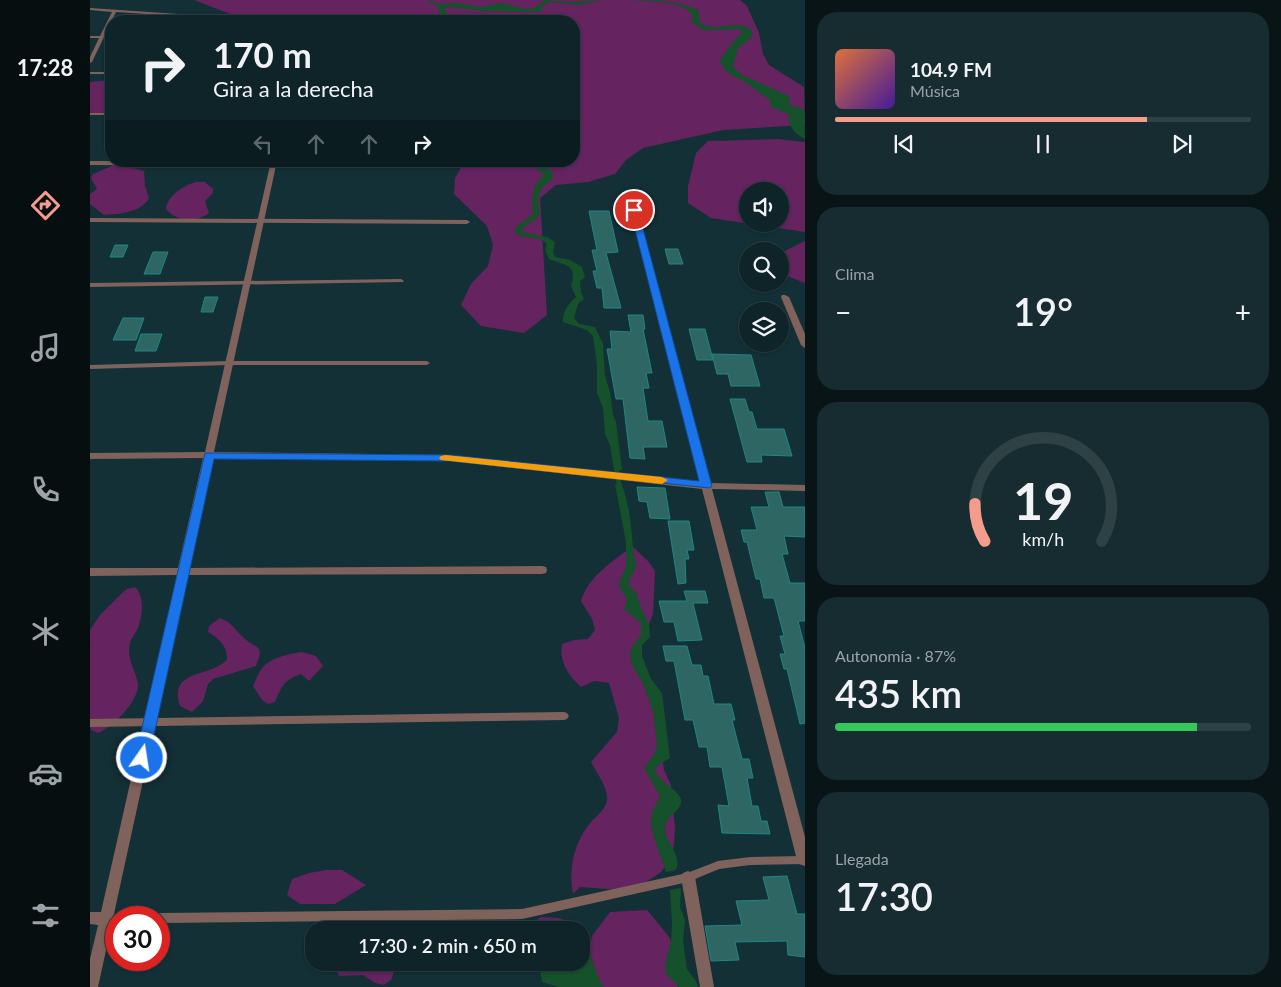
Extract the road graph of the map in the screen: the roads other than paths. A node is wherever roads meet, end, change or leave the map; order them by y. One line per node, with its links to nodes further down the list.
1 (90, 9): 2 (lane)
2 (114, 11): 3 (lane); 4 (lane)
3 (112, 15)
4 (176, 15)
5 (105, 30): 7 (lane)
6 (90, 37): 7 (lane)
7 (102, 37): 8 (lane)
8 (90, 62)
9 (90, 73): 10 (lane)
10 (105, 73)
11 (90, 114): 12 (lane)
12 (105, 114)
13 (90, 163): 14 (lane)
14 (105, 163)
15 (273, 167): 18 (street)
16 (634, 210): 30 (street)
17 (90, 220): 18 (lane)
18 (261, 220): 19 (lane); 21 (street)
19 (467, 222)
20 (401, 281): 21 (lane)
21 (247, 284): 22 (lane); 25 (street)
22 (90, 285)
23 (786, 297): 24 (street)
24 (805, 345)
25 (229, 363): 26 (lane); 27 (lane); 28 (street)
26 (427, 363)
27 (90, 367)
28 (209, 455): 29 (street); 30 (street); 33 (street)
29 (90, 456)
30 (706, 486): 31 (street); 38 (street)
31 (805, 488)
32 (542, 570): 33 (street)
33 (183, 571): 34 (street); 36 (street)
34 (90, 572)
35 (564, 716): 36 (lane)
36 (150, 722): 37 (lane); 40 (street)
37 (90, 723)
38 (805, 860): 39 (lane)
39 (688, 877): 42 (lane); 46 (street)
40 (114, 906)
41 (90, 918): 43 (street)
42 (170, 918)
43 (105, 919)
44 (105, 939): 45 (street)
45 (91, 987)
46 (708, 987)

